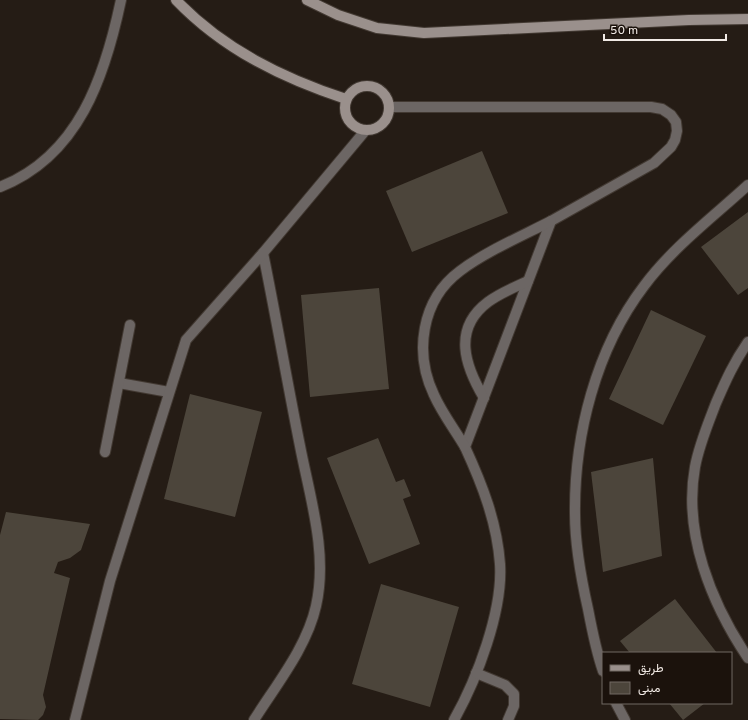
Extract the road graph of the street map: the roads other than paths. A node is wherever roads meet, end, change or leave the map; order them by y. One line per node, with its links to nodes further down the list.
1 (121, 0): 9 (street)
2 (176, 0): 5 (street)
3 (307, 0): 4 (street)
4 (748, 19)
5 (346, 99): 6 (street); 7 (street)
6 (389, 107): 7 (street); 10 (street)
7 (365, 131): 11 (street)
8 (748, 185): 21 (street)
9 (0, 187)
10 (551, 221): 12 (street); 18 (street)
11 (263, 253): 16 (street); 25 (street)
12 (528, 281): 17 (street); 17 (street)
13 (130, 325): 15 (street)
14 (748, 342): 20 (street)
15 (119, 383): 16 (street); 19 (street)
16 (169, 392): 24 (street)
17 (484, 398): 18 (street)
18 (465, 447): 22 (street)
19 (105, 452)
20 (748, 658)
21 (602, 668)
22 (476, 674): 26 (street); 27 (street)
23 (617, 704): 28 (street)
24 (75, 720)
25 (254, 720)
26 (454, 720)
27 (508, 720)
28 (625, 720)

